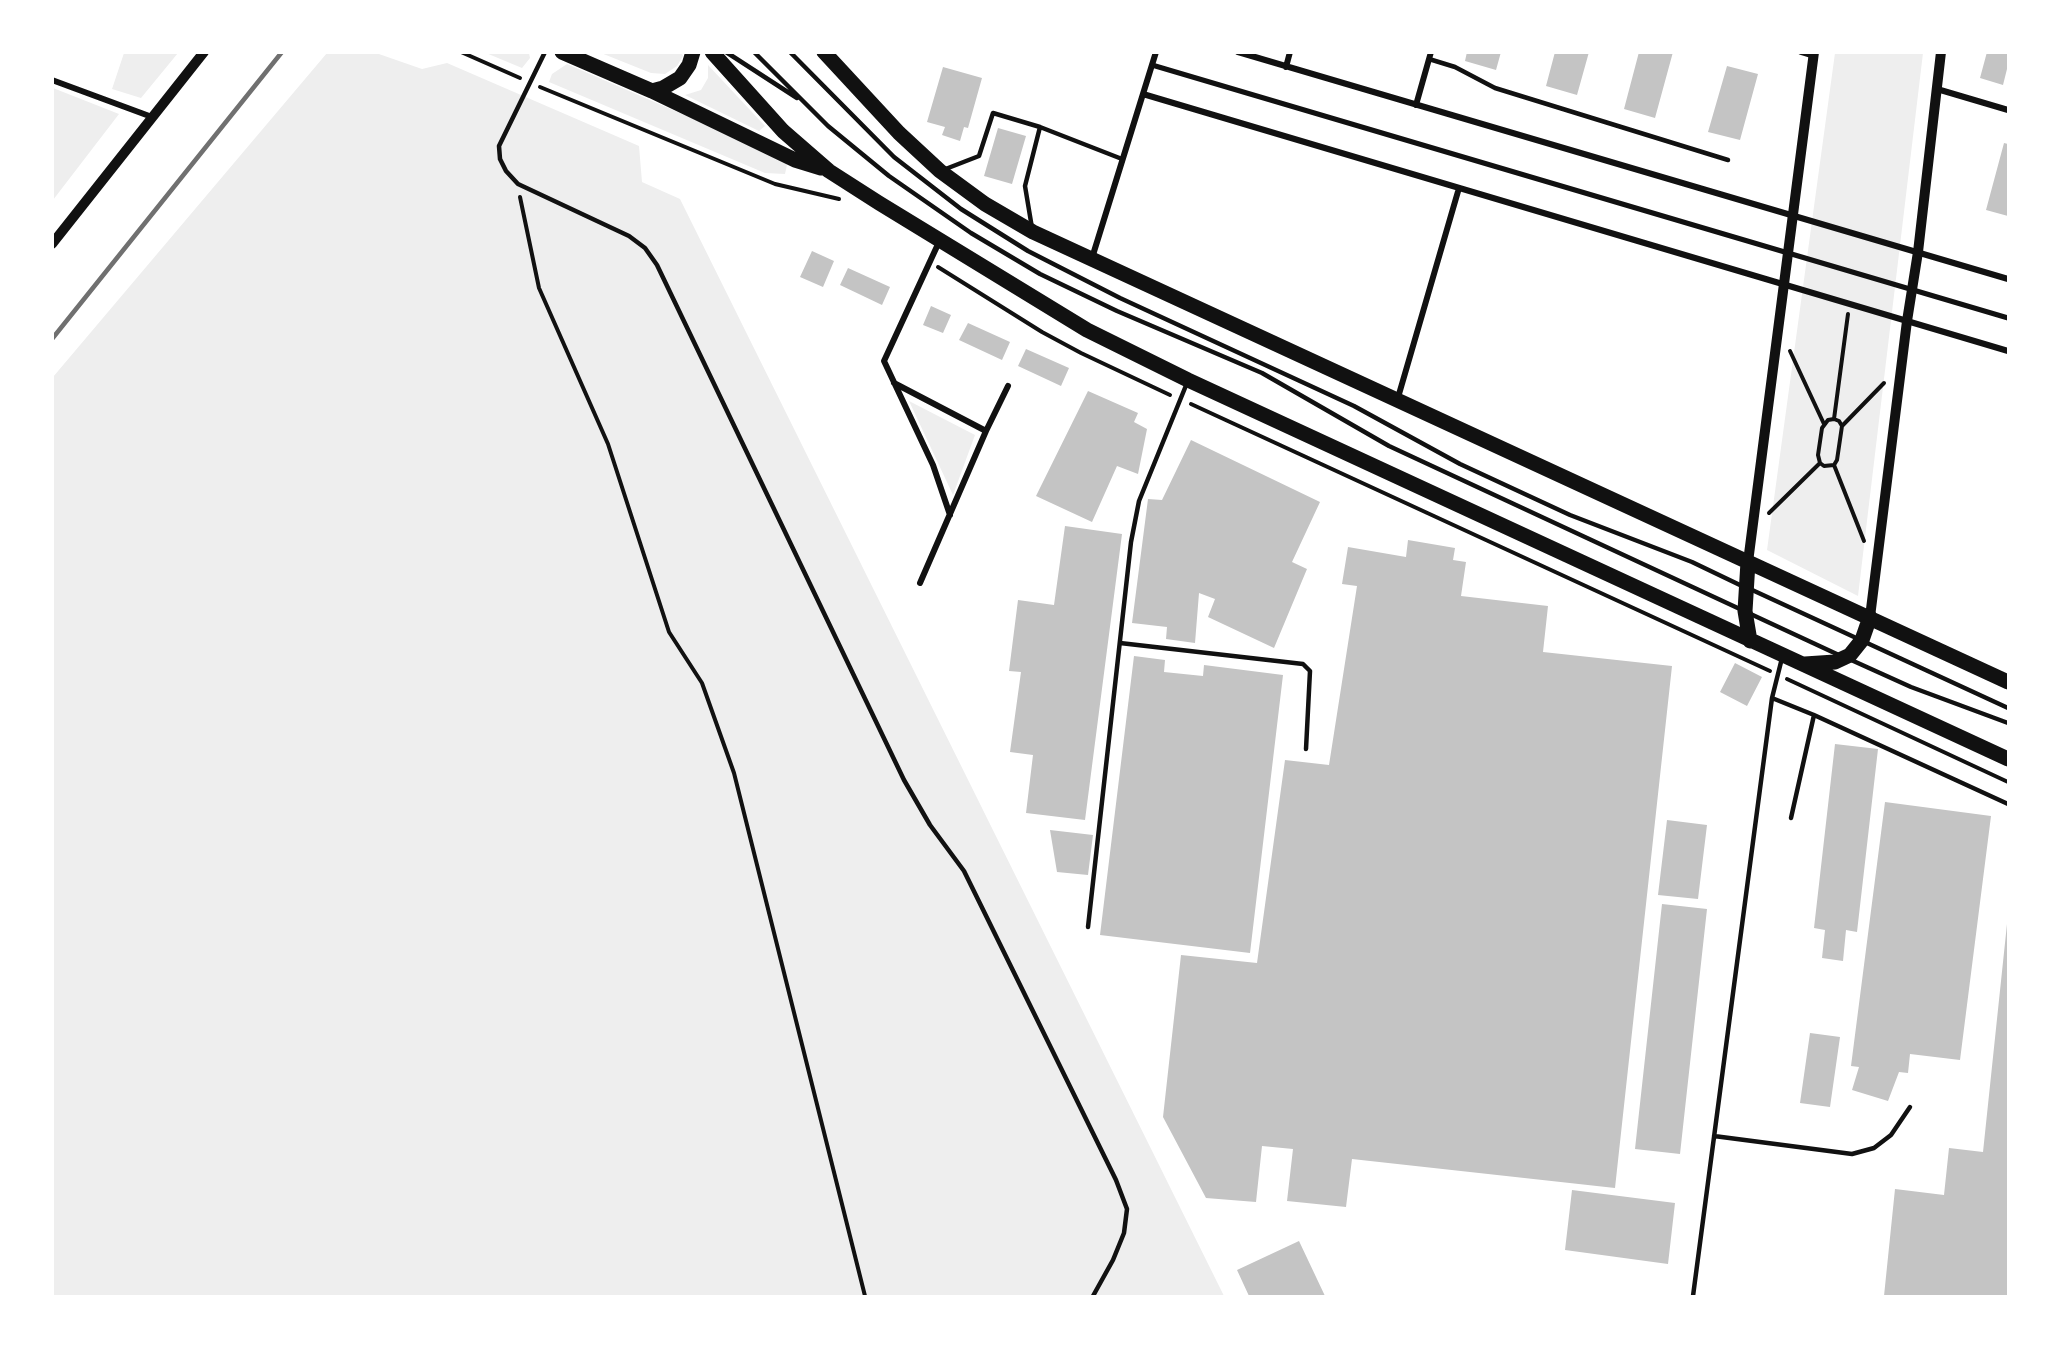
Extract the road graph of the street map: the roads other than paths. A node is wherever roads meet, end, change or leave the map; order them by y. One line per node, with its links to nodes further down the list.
1 (204, 52): 26 (street)
2 (545, 52): 75 (lane)
3 (562, 52): 21 (main road)
4 (693, 52): 21 (main road)
5 (712, 52): 30 (main road)
6 (726, 52): 23 (lane)
7 (754, 52): 23 (lane)
8 (790, 52): 54 (lane)
9 (824, 52): 31 (main road)
10 (1156, 52): 17 (street)
11 (1238, 52): 18 (street)
12 (1290, 52): 18 (street)
13 (1801, 52): 15 (street)
14 (1941, 52): 20 (street)
15 (1814, 54): 33 (street)
16 (1430, 56): 24 (street); 29 (lane)
17 (1152, 65): 22 (street); 38 (street)
18 (1286, 67): 24 (street)
19 (52, 80): 26 (street)
20 (1937, 89): 25 (street); 37 (street)
21 (652, 91): 30 (main road)
22 (1143, 94): 28 (street); 32 (street)
23 (804, 102): 55 (lane)
24 (1416, 105): 33 (street)
25 (2008, 110)
26 (152, 117): 36 (street)
27 (1040, 127): 28 (lane); 31 (lane); 34 (lane)
28 (1122, 159): 39 (street)
29 (1728, 160)
30 (829, 171): 35 (main road)
31 (940, 171): 34 (main road)
32 (1459, 188): 41 (street); 49 (street)
33 (1793, 216): 37 (street); 38 (street)
34 (1033, 232): 39 (main road)
35 (940, 241): 46 (main road); 47 (street)
36 (52, 244)
37 (1918, 252): 40 (street); 42 (street)
38 (1788, 254): 41 (street); 42 (street)
39 (1092, 259): 49 (main road)
40 (2008, 279)
41 (1784, 285): 44 (street); 52 (street)
42 (1912, 289): 43 (street); 44 (street)
43 (2008, 318)
44 (1907, 321): 45 (street); 56 (street)
45 (2008, 351)
46 (1188, 380): 58 (main road); 59 (lane)
47 (893, 383): 50 (street); 51 (street)
48 (1008, 386): 50 (street)
49 (1397, 401): 52 (main road)
50 (986, 431): 51 (street)
51 (950, 515): 53 (street)
52 (1748, 562): 54 (main road); 56 (main road)
53 (920, 583)
54 (1746, 588): 55 (main road); 57 (lane)
55 (1745, 611): 58 (main road); 61 (lane)
56 (1870, 617): 57 (main road); 63 (main road)
57 (1862, 640): 61 (main road); 65 (lane)
58 (1750, 641): 60 (main road)
59 (1120, 643): 68 (lane); 72 (lane)
60 (1783, 656): 62 (main road); 64 (lane)
61 (1846, 658): 62 (main road); 67 (lane)
62 (1799, 664): 69 (main road)
63 (2008, 682)
64 (1772, 698): 66 (lane); 74 (lane)
65 (2008, 708)
66 (1814, 715): 70 (lane); 71 (lane)
67 (2008, 723)
68 (1306, 749)
69 (2008, 759)
70 (2008, 804)
71 (1791, 818)
72 (1088, 927)
73 (1910, 1107): 74 (lane)
74 (1714, 1136): 76 (lane)
75 (1093, 1296)
76 (1693, 1296)

